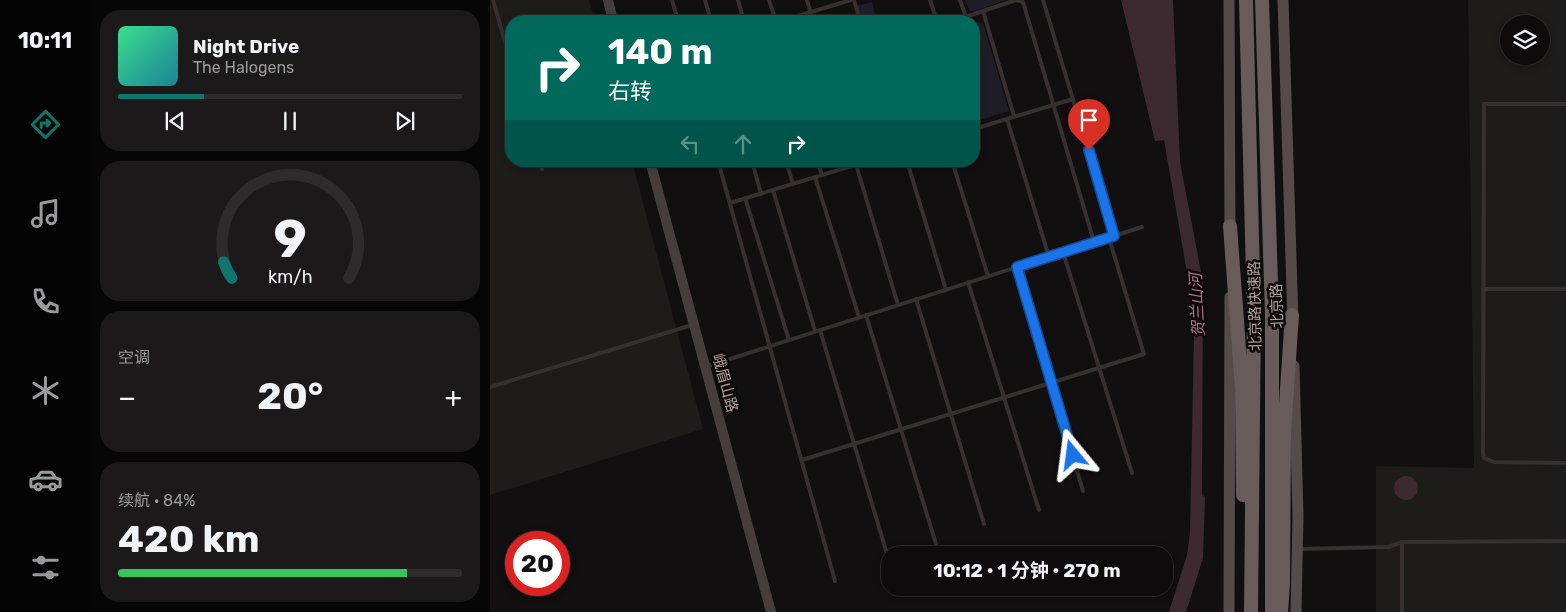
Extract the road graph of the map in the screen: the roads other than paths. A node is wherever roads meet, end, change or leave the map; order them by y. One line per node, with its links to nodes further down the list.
1 (493, 0): 32 (lane)
2 (608, 0): 21 (street)
3 (672, 0): 22 (lane)
4 (705, 0): 23 (lane)
5 (738, 0): 24 (lane)
6 (769, 0): 25 (lane)
7 (807, 0): 19 (lane)
8 (852, 0): 19 (lane); 28 (lane)
9 (930, 0): 29 (lane)
10 (960, 0): 30 (lane)
11 (1016, 0): 18 (lane); 20 (lane)
12 (1030, 0): 18 (lane)
13 (1043, 0): 33 (lane)
14 (1229, 0): 55 (main road)
15 (1246, 0): 100 (highway, 北京路快速路)
16 (1262, 0): 101 (highway, 北京路快速路)
17 (1283, 0): 71 (main road, 北京路)
18 (1023, 2): 35 (lane)
19 (811, 12): 26 (lane); 27 (lane)
20 (983, 12): 31 (lane); 36 (lane)
21 (612, 15)
22 (676, 15)
23 (709, 15)
24 (742, 15)
25 (774, 15)
26 (801, 15)
27 (812, 15)
28 (858, 15)
29 (935, 15)
30 (965, 15)
31 (973, 15)
32 (505, 43)
33 (1073, 99): 35 (lane); 57 (lane)
34 (1566, 104): 65 (lane)
35 (1054, 105): 36 (lane); 59 (lane)
36 (1014, 116): 37 (lane)
37 (1007, 119): 38 (lane); 61 (lane)
38 (980, 127)
39 (652, 167): 73 (street, 峨眉山路)
40 (720, 167): 54 (lane)
41 (754, 167): 52 (lane)
42 (788, 167): 50 (lane)
43 (820, 167): 48 (lane)
44 (844, 167): 48 (lane)
45 (856, 167): 69 (lane)
46 (908, 167): 67 (lane)
47 (954, 167): 63 (lane)
48 (822, 175): 49 (lane)
49 (815, 177): 50 (lane); 72 (lane)
50 (793, 184): 51 (lane)
51 (773, 190): 52 (lane); 74 (lane)
52 (761, 194): 53 (lane)
53 (745, 198): 54 (lane); 75 (lane)
54 (730, 203): 76 (lane)
55 (1230, 226): 98 (main road); 99 (highway)
56 (1142, 227): 57 (lane)
57 (1114, 236): 58 (lane)
58 (1108, 238): 59 (lane); 78 (lane)
59 (1094, 242): 60 (lane)
60 (1063, 252): 61 (lane); 78 (lane)
61 (1049, 256): 62 (lane)
62 (1017, 267): 63 (lane); 79 (lane)
63 (988, 276): 64 (lane)
64 (968, 282): 67 (lane); 81 (lane)
65 (1483, 289): 66 (lane); 86 (lane)
66 (1566, 289)
67 (946, 290): 68 (lane)
68 (916, 299): 69 (lane); 82 (lane)
69 (898, 305): 70 (lane)
70 (866, 315): 72 (lane); 83 (lane)
71 (1292, 315): 95 (main road, 北京路); 102 (highway)
72 (859, 318): 74 (lane)
73 (694, 324): 77 (street, 峨眉山路); 80 (lane)
74 (817, 331): 75 (lane); 84 (lane)
75 (788, 340): 76 (lane)
76 (770, 346): 77 (lane); 85 (lane)
77 (705, 366): 97 (street, 峨眉山路)
78 (1099, 368): 79 (lane); 87 (lane)
79 (1051, 383): 81 (lane); 88 (lane)
80 (490, 387)
81 (1004, 398): 82 (lane); 89 (lane)
82 (951, 414): 83 (lane); 90 (lane)
83 (901, 429): 84 (lane); 93 (lane)
84 (854, 444): 85 (lane); 94 (lane)
85 (802, 460): 96 (lane)
86 (1566, 463)
87 (1132, 473)
88 (1083, 491)
89 (1039, 510)
90 (984, 524)
91 (1566, 541): 92 (lane)
92 (1402, 542): 95 (lane); 104 (lane)
93 (936, 544)
94 (885, 546)
95 (1298, 549): 103 (main road, 北京路)
96 (835, 581)
97 (771, 612)
98 (1229, 612)
99 (1247, 612)
100 (1251, 612)
101 (1272, 612)
102 (1280, 612)
103 (1296, 612)
104 (1402, 612)

